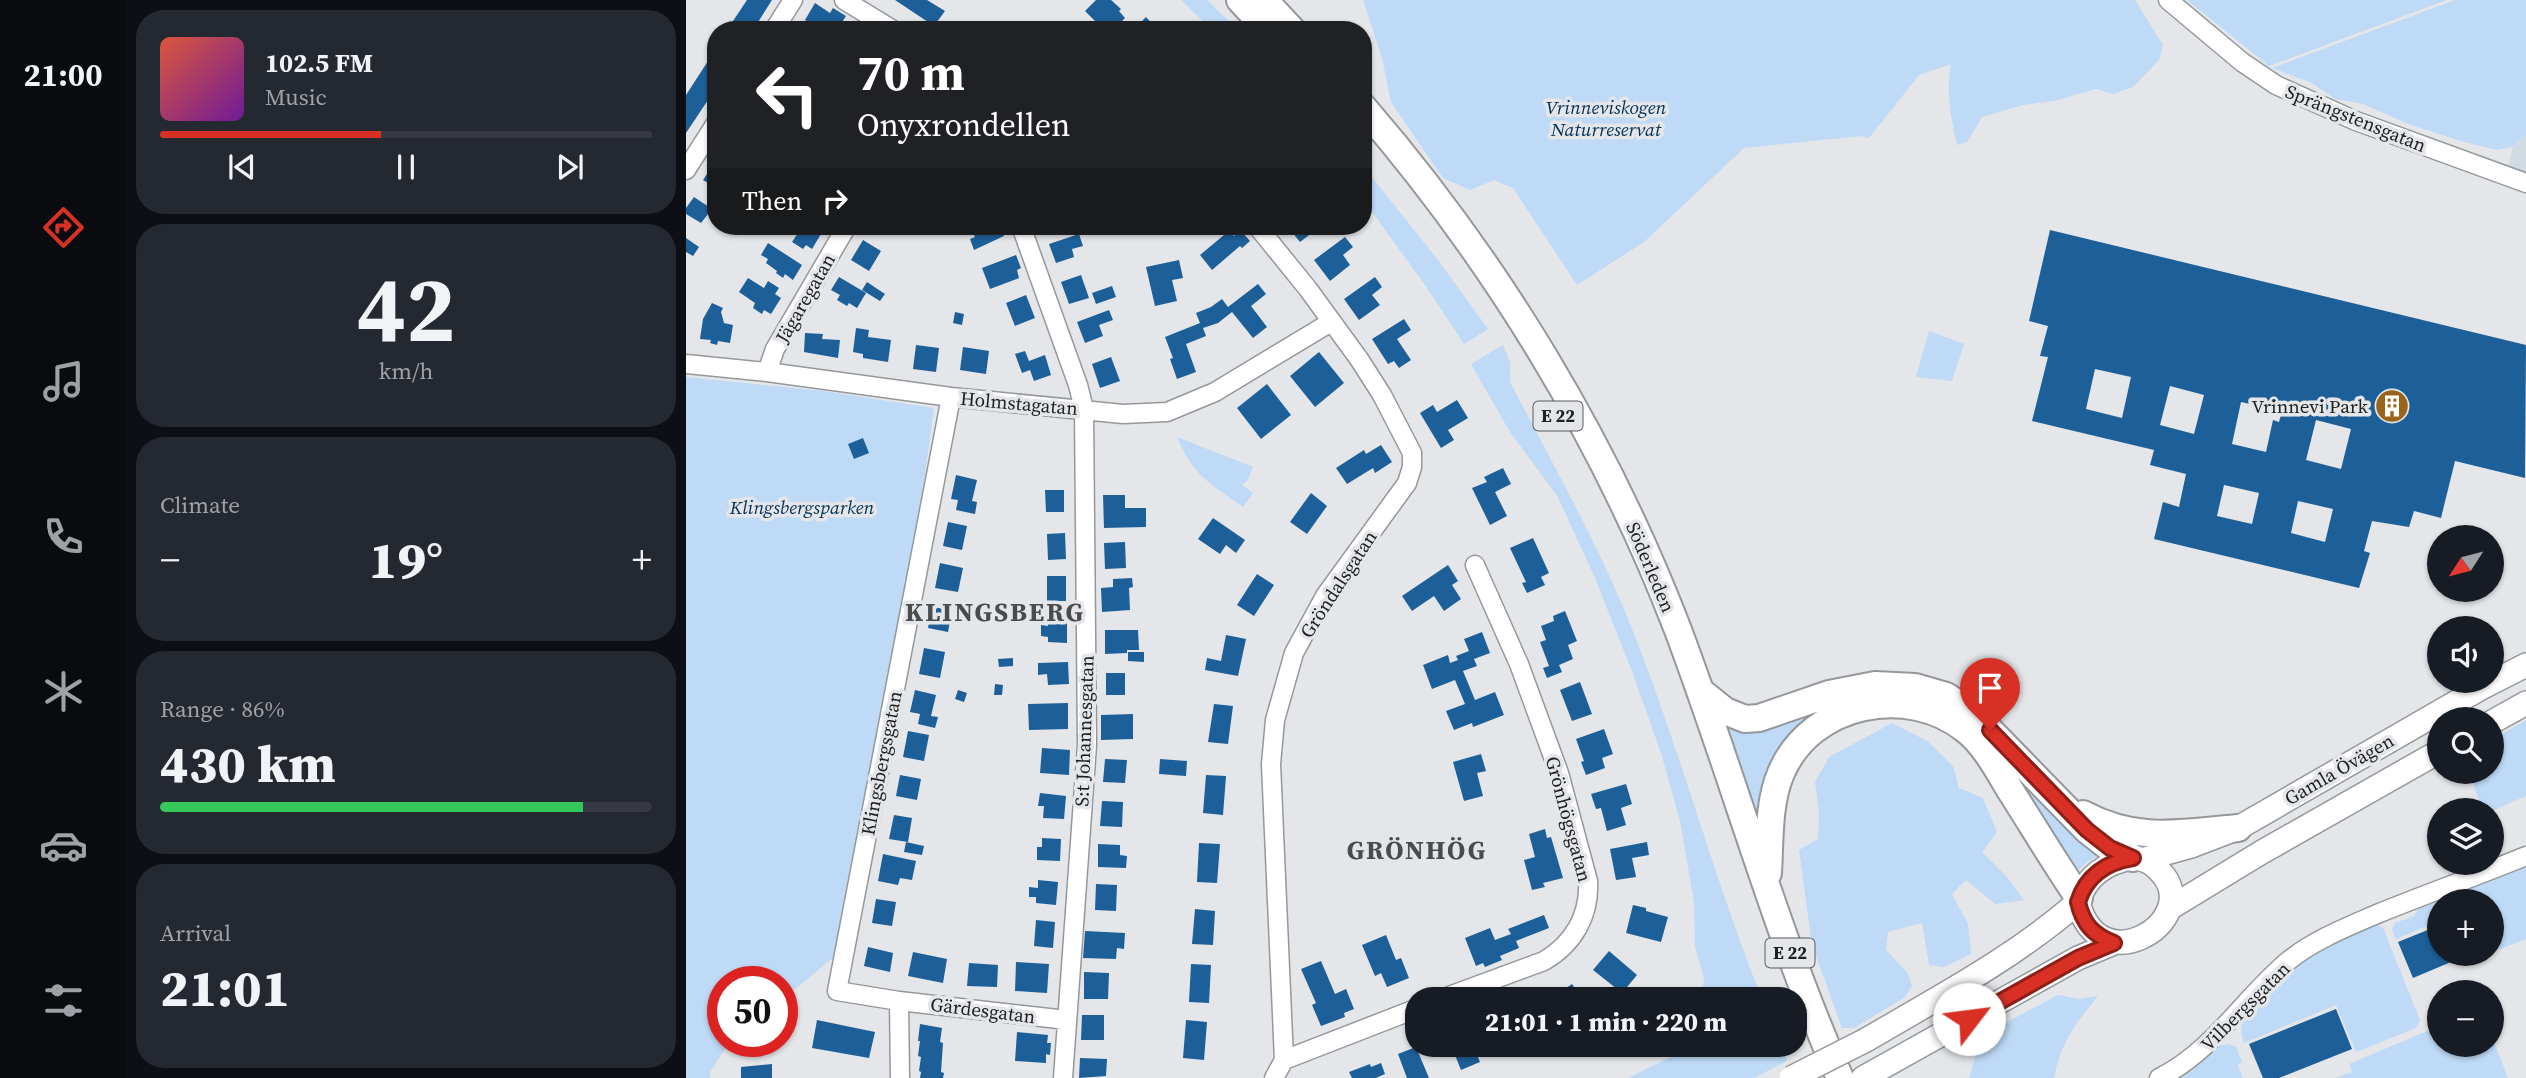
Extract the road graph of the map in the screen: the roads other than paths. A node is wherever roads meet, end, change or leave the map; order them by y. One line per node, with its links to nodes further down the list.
1 (793, 0): 6 (street)
2 (844, 0): 7 (street)
3 (1240, 0): 8 (highway)
4 (1264, 0): 9 (highway)
5 (2168, 0): 14 (street, Sprängstensgatan)
6 (780, 21)
7 (879, 21)
8 (1260, 21)
9 (1284, 21)
10 (1372, 118): 25 (highway, Söderleden / E 22)
11 (707, 136): 13 (street)
12 (1372, 145): 38 (highway, Söderleden / E 22)
13 (686, 170)
14 (2526, 183)
15 (842, 235): 20 (street, Jägaregatan)
16 (1024, 235): 22 (street, S:t Johannesgatan)
17 (1264, 235): 18 (street, Gröndalsgatan)
18 (1331, 322): 22 (street, Holmstagatan); 43 (street, Gröndalsgatan)
19 (686, 363): 20 (street, Holmstagatan)
20 (767, 372): 21 (street, Holmstagatan)
21 (951, 397): 22 (street, Holmstagatan); 39 (street, Klingsbergsgatan)
22 (1084, 409): 41 (street, S:t Johannesgatan)
23 (1475, 565): 37 (street, Grönhögsgatan)
24 (2526, 665): 30 (main road, Gamla Övägen)
25 (1700, 691): 29 (highway); 33 (highway, Söderleden / E 22)
26 (2526, 703): 27 (main road)
27 (2504, 715)
28 (2427, 758): 35 (main road, Gamla Övägen)
29 (2057, 799): 30 (highway); 32 (highway)
30 (2238, 828): 32 (main road, Gamla Övägen)
31 (2526, 856): 51 (street, Vilbergsgatan)
32 (2139, 858): 34 (main road); 35 (main road)
33 (1767, 886): 34 (highway); 50 (highway, Söderleden / E 22)
34 (2079, 900): 36 (main road); 48 (main road, bridge)
35 (2170, 908): 36 (main road)
36 (2114, 943): 44 (main road)
37 (1474, 987)
38 (1784, 987)
39 (899, 1001): 41 (street, Gärdesgatan); 45 (street)
40 (1405, 1013): 43 (street)
41 (1067, 1020): 46 (street, S:t Johannesgatan)
42 (1807, 1043): 49 (highway)
43 (1284, 1060): 47 (street, Gröndalsgatan)
44 (1871, 1074)
45 (900, 1078)
46 (1063, 1078)
47 (1275, 1078)
48 (1791, 1078)
49 (1822, 1078)
50 (1840, 1078)
51 (2159, 1078)

